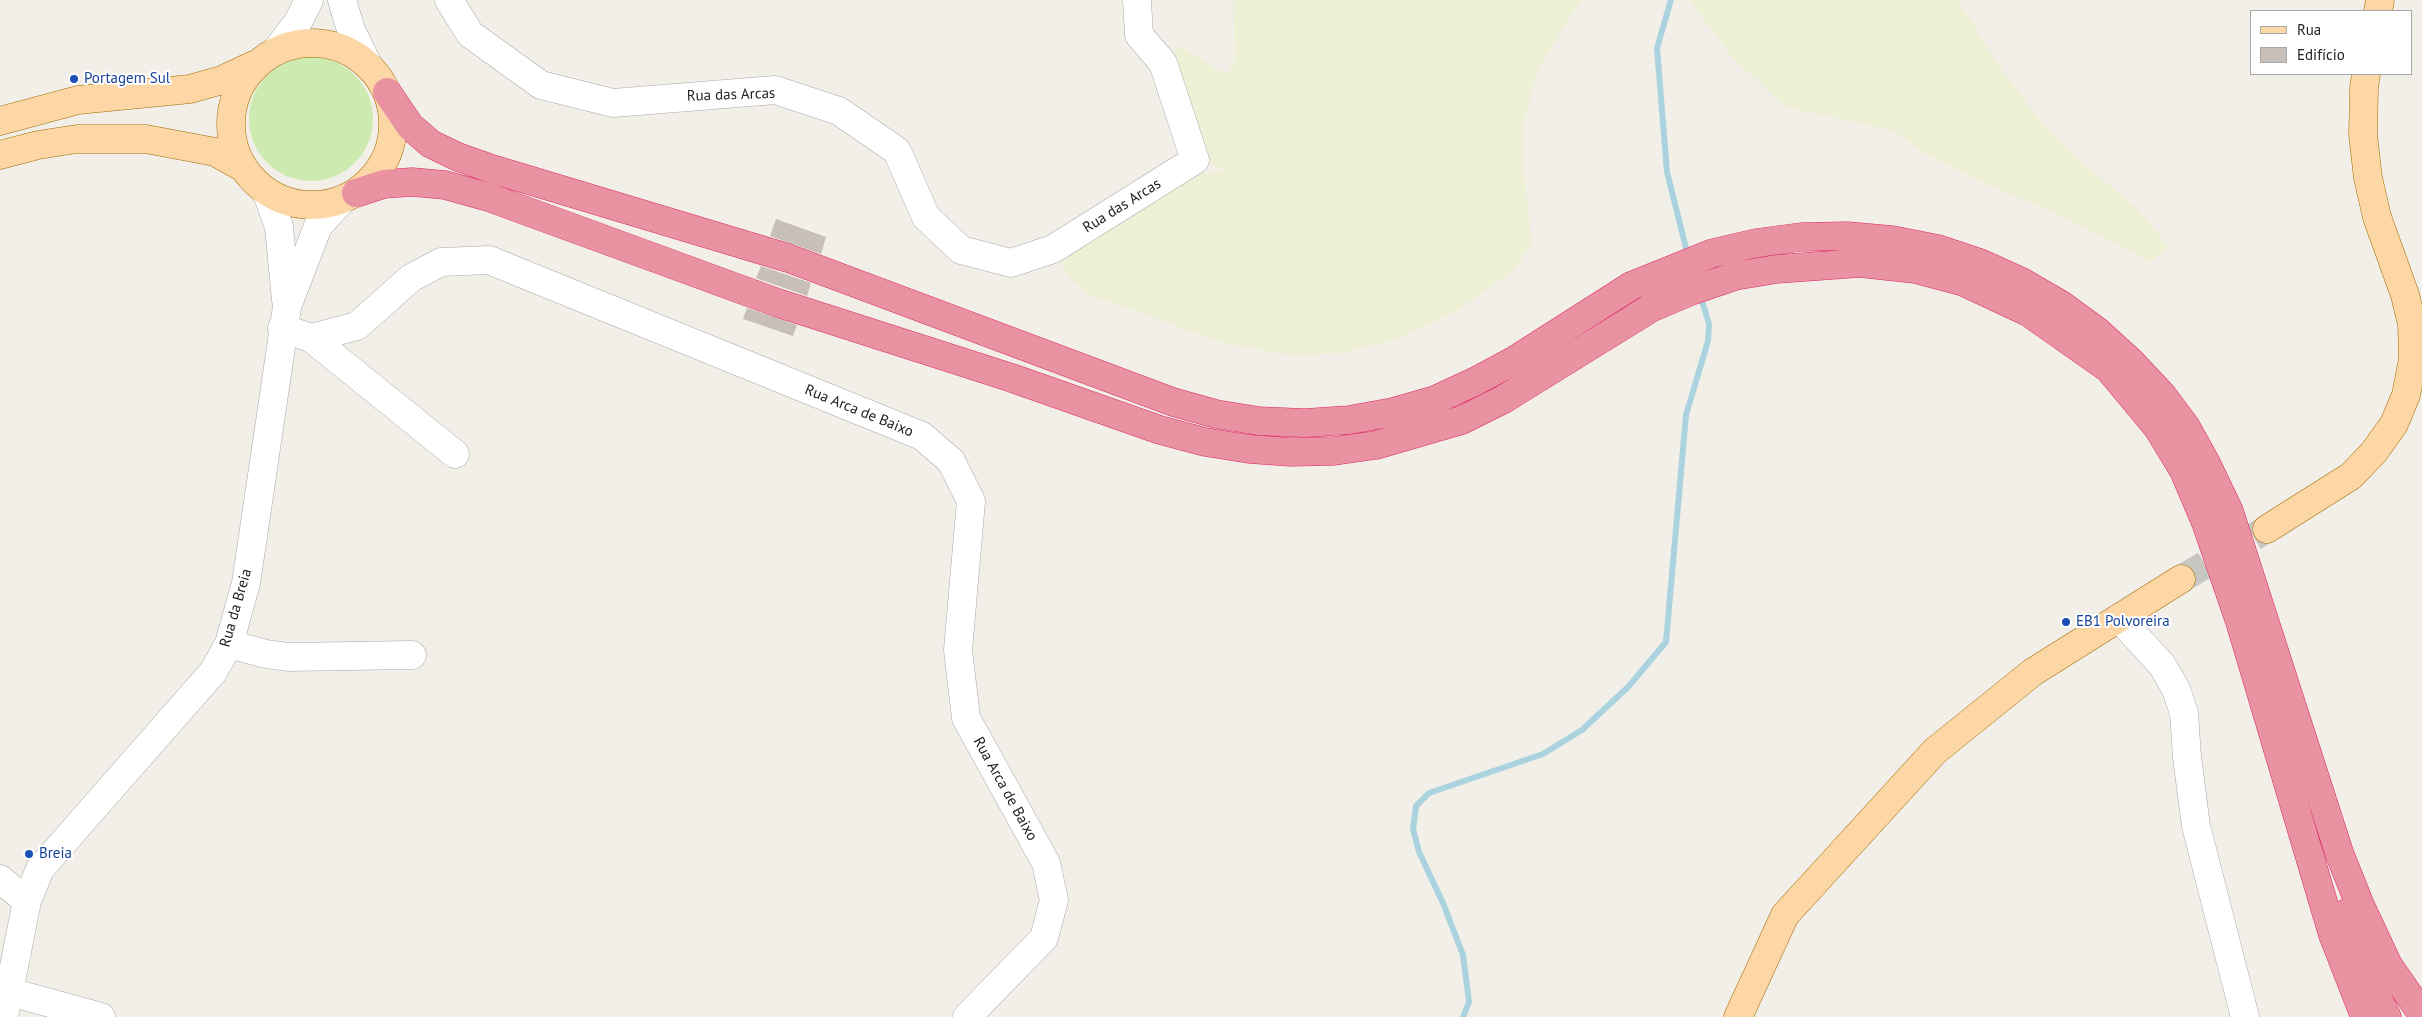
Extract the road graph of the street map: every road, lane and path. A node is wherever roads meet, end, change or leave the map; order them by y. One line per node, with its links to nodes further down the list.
1 (309, 0): 5 (street)
2 (342, 0): 6 (street)
3 (449, 0): 4 (street, Rua das Arcas)
4 (1137, 0)
5 (267, 56): 6 (main road); 9 (main road); 11 (main road)
6 (368, 65): 8 (main road)
7 (2366, 75): 17 (main road)
8 (387, 92): 13 (main road); 22 (highway)
9 (0, 121)
10 (0, 155): 11 (main road)
11 (242, 167): 12 (main road)
12 (267, 192): 13 (main road); 14 (street, Rua da Breia)
13 (349, 196): 14 (street, Rua da Breia); 25 (highway)
14 (284, 317): 15 (street); 20 (street, Rua da Breia)
15 (311, 338): 16 (street); 29 (street, Rua Arca de Baixo)
16 (455, 454)
17 (2267, 529)
18 (2181, 579): 19 (main road)
19 (2119, 618): 30 (main road); 31 (street)
20 (229, 644): 21 (street); 24 (street, Rua da Breia)
21 (412, 656)
22 (2302, 738): 27 (highway); 34 (highway)
23 (0, 879): 24 (street)
24 (27, 901): 26 (street, Rua da Breia)
25 (2333, 935): 32 (highway); 33 (highway)
26 (7, 1005): 28 (street)
27 (2422, 1014)
28 (102, 1017)
29 (967, 1017)
30 (1738, 1017)
31 (2245, 1017)
32 (2350, 1017)
33 (2365, 1017)
34 (2387, 1017)

